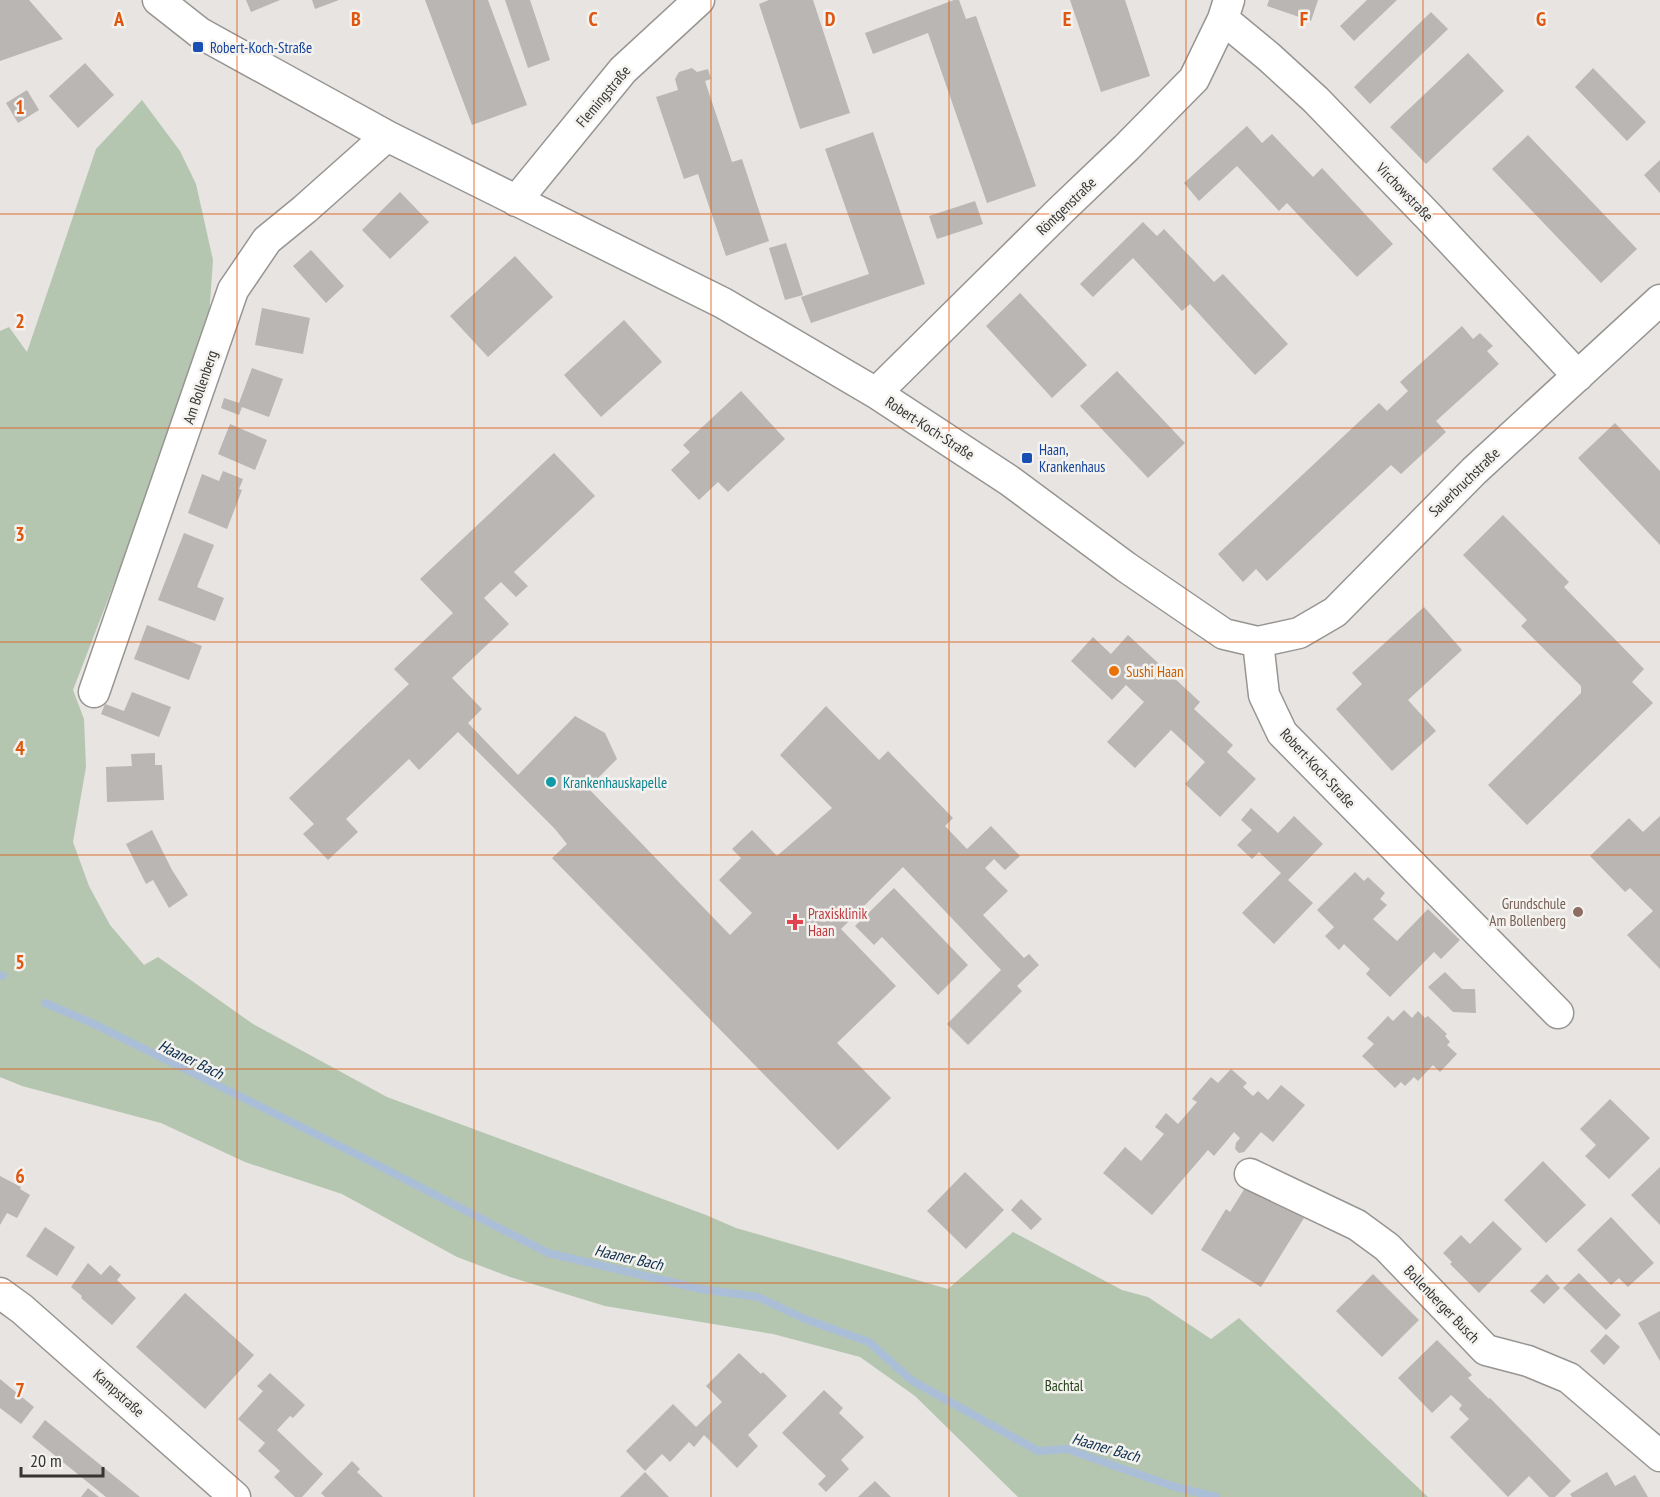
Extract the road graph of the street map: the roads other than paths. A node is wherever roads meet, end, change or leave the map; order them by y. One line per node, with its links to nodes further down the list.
1 (158, 0): 4 (street, Robert-Koch-Straße)
2 (699, 0): 5 (street, Flemingstraße)
3 (1226, 10): 7 (street, Virchowstraße); 8 (street, Röntgenstraße)
4 (387, 136): 5 (street, Robert-Koch-Straße); 10 (street, Am Bollenberg)
5 (516, 201): 8 (street, Robert-Koch-Straße)
6 (1660, 300): 7 (street, Sauerbruchstraße)
7 (1578, 376): 9 (street, Sauerbruchstraße)
8 (876, 393): 9 (street, Robert-Koch-Straße)
9 (1258, 642): 11 (street, Robert-Koch-Straße)
10 (94, 692)
11 (1558, 1013)
12 (1250, 1174): 14 (street, Bollenberger Busch)
13 (0, 1293): 15 (street, Kampstraße)
14 (1660, 1456)
15 (235, 1497)

